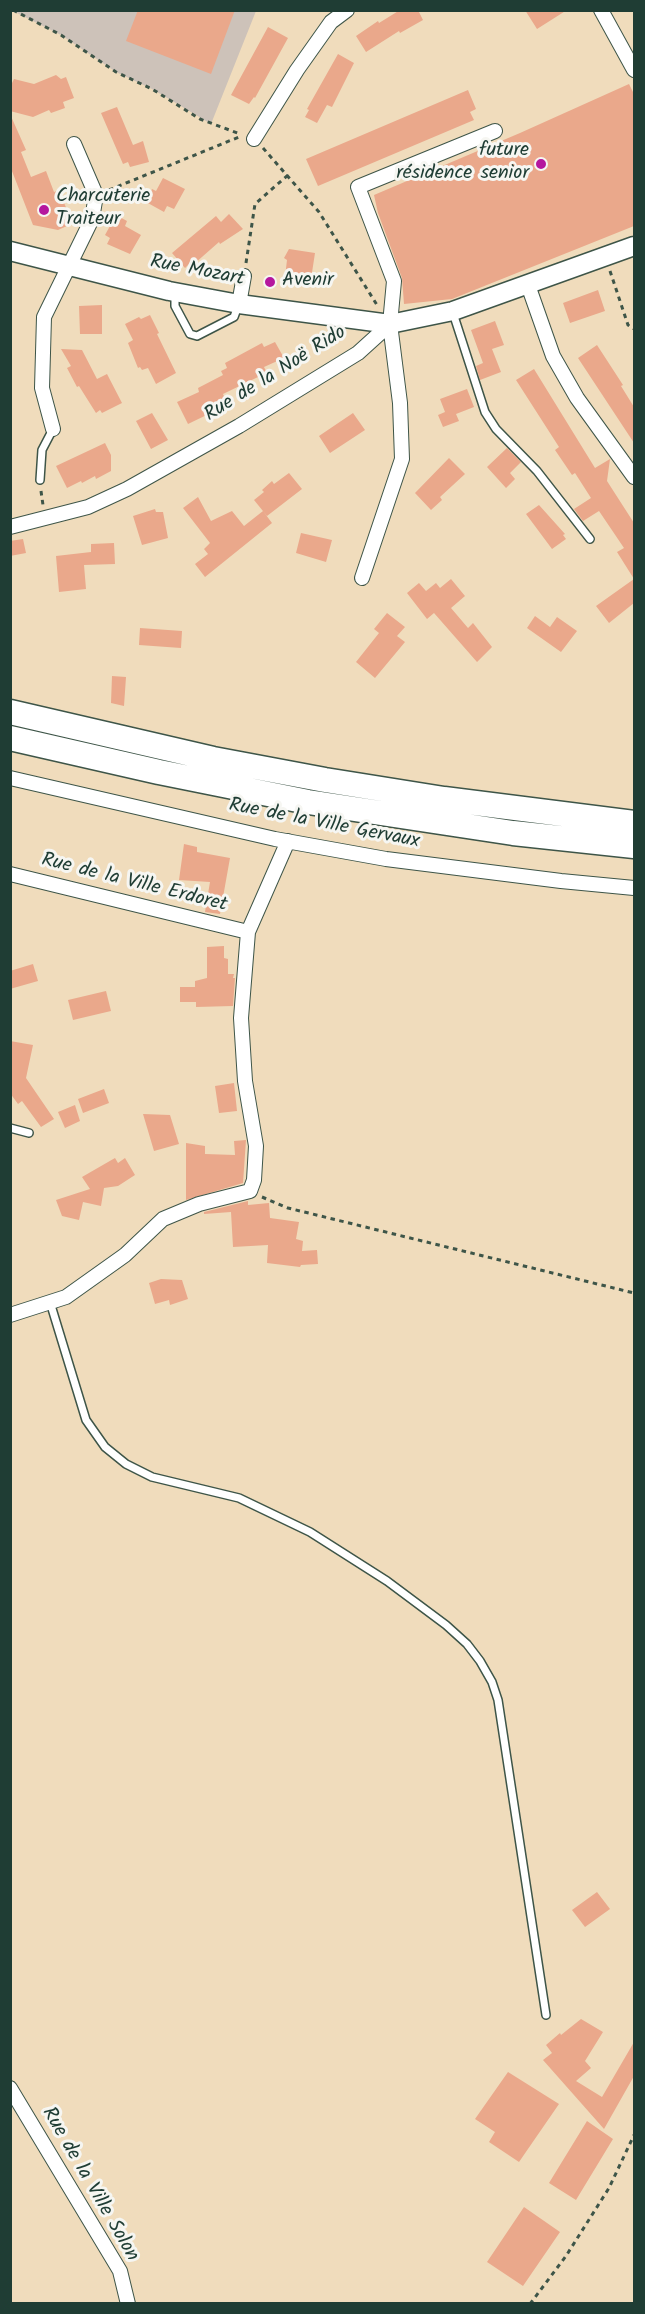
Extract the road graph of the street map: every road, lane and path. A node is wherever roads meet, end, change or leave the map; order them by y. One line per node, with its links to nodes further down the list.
1 (13, 10): 9 (path)
2 (347, 10): 6 (street)
3 (601, 10): 4 (street)
4 (634, 70)
5 (495, 131): 19 (street)
6 (254, 139): 8 (path)
7 (74, 144): 9 (street)
8 (288, 175): 14 (path); 19 (path)
9 (96, 195): 13 (street)
10 (634, 246): 12 (street)
11 (10, 250): 13 (street, Rue Mozart)
12 (605, 256): 15 (street); 20 (path)
13 (68, 266): 16 (street, Rue Mozart); 21 (street)
14 (244, 276): 17 (street)
15 (528, 285): 18 (street); 22 (street)
16 (176, 293): 17 (street, Rue Mozart); 17 (lane)
17 (239, 304): 19 (street, Rue Mozart)
18 (453, 311): 19 (street); 26 (lane)
19 (390, 324): 24 (street, Rue de la Noë Rido); 27 (street)
20 (634, 328)
21 (53, 429): 23 (lane)
22 (634, 477)
23 (39, 480): 24 (path)
24 (46, 519): 25 (street, Rue de la Noë Rido)
25 (10, 527)
26 (590, 539)
27 (362, 578)
28 (10, 712): 31 (highway)
29 (10, 738): 33 (highway)
30 (10, 778): 32 (street, Rue de la Ville Gervaux)
31 (634, 823)
32 (288, 841): 35 (street, Rue de la Ville Gervaux); 36 (street, Rue de la Ville Erdoret)
33 (634, 846)
34 (10, 874): 36 (street, Rue de la Ville Erdoret)
35 (634, 888)
36 (248, 932): 39 (street, Rue de la Ville Erdoret)
37 (10, 1128): 38 (lane)
38 (29, 1132)
39 (250, 1191): 40 (path); 41 (street)
40 (634, 1293)
41 (50, 1302): 42 (street); 43 (lane)
42 (10, 1315)
43 (546, 2014)
44 (10, 2088): 46 (street, Rue de la Ville Solon)
45 (634, 2135): 47 (path)
46 (128, 2304)
47 (530, 2304)

